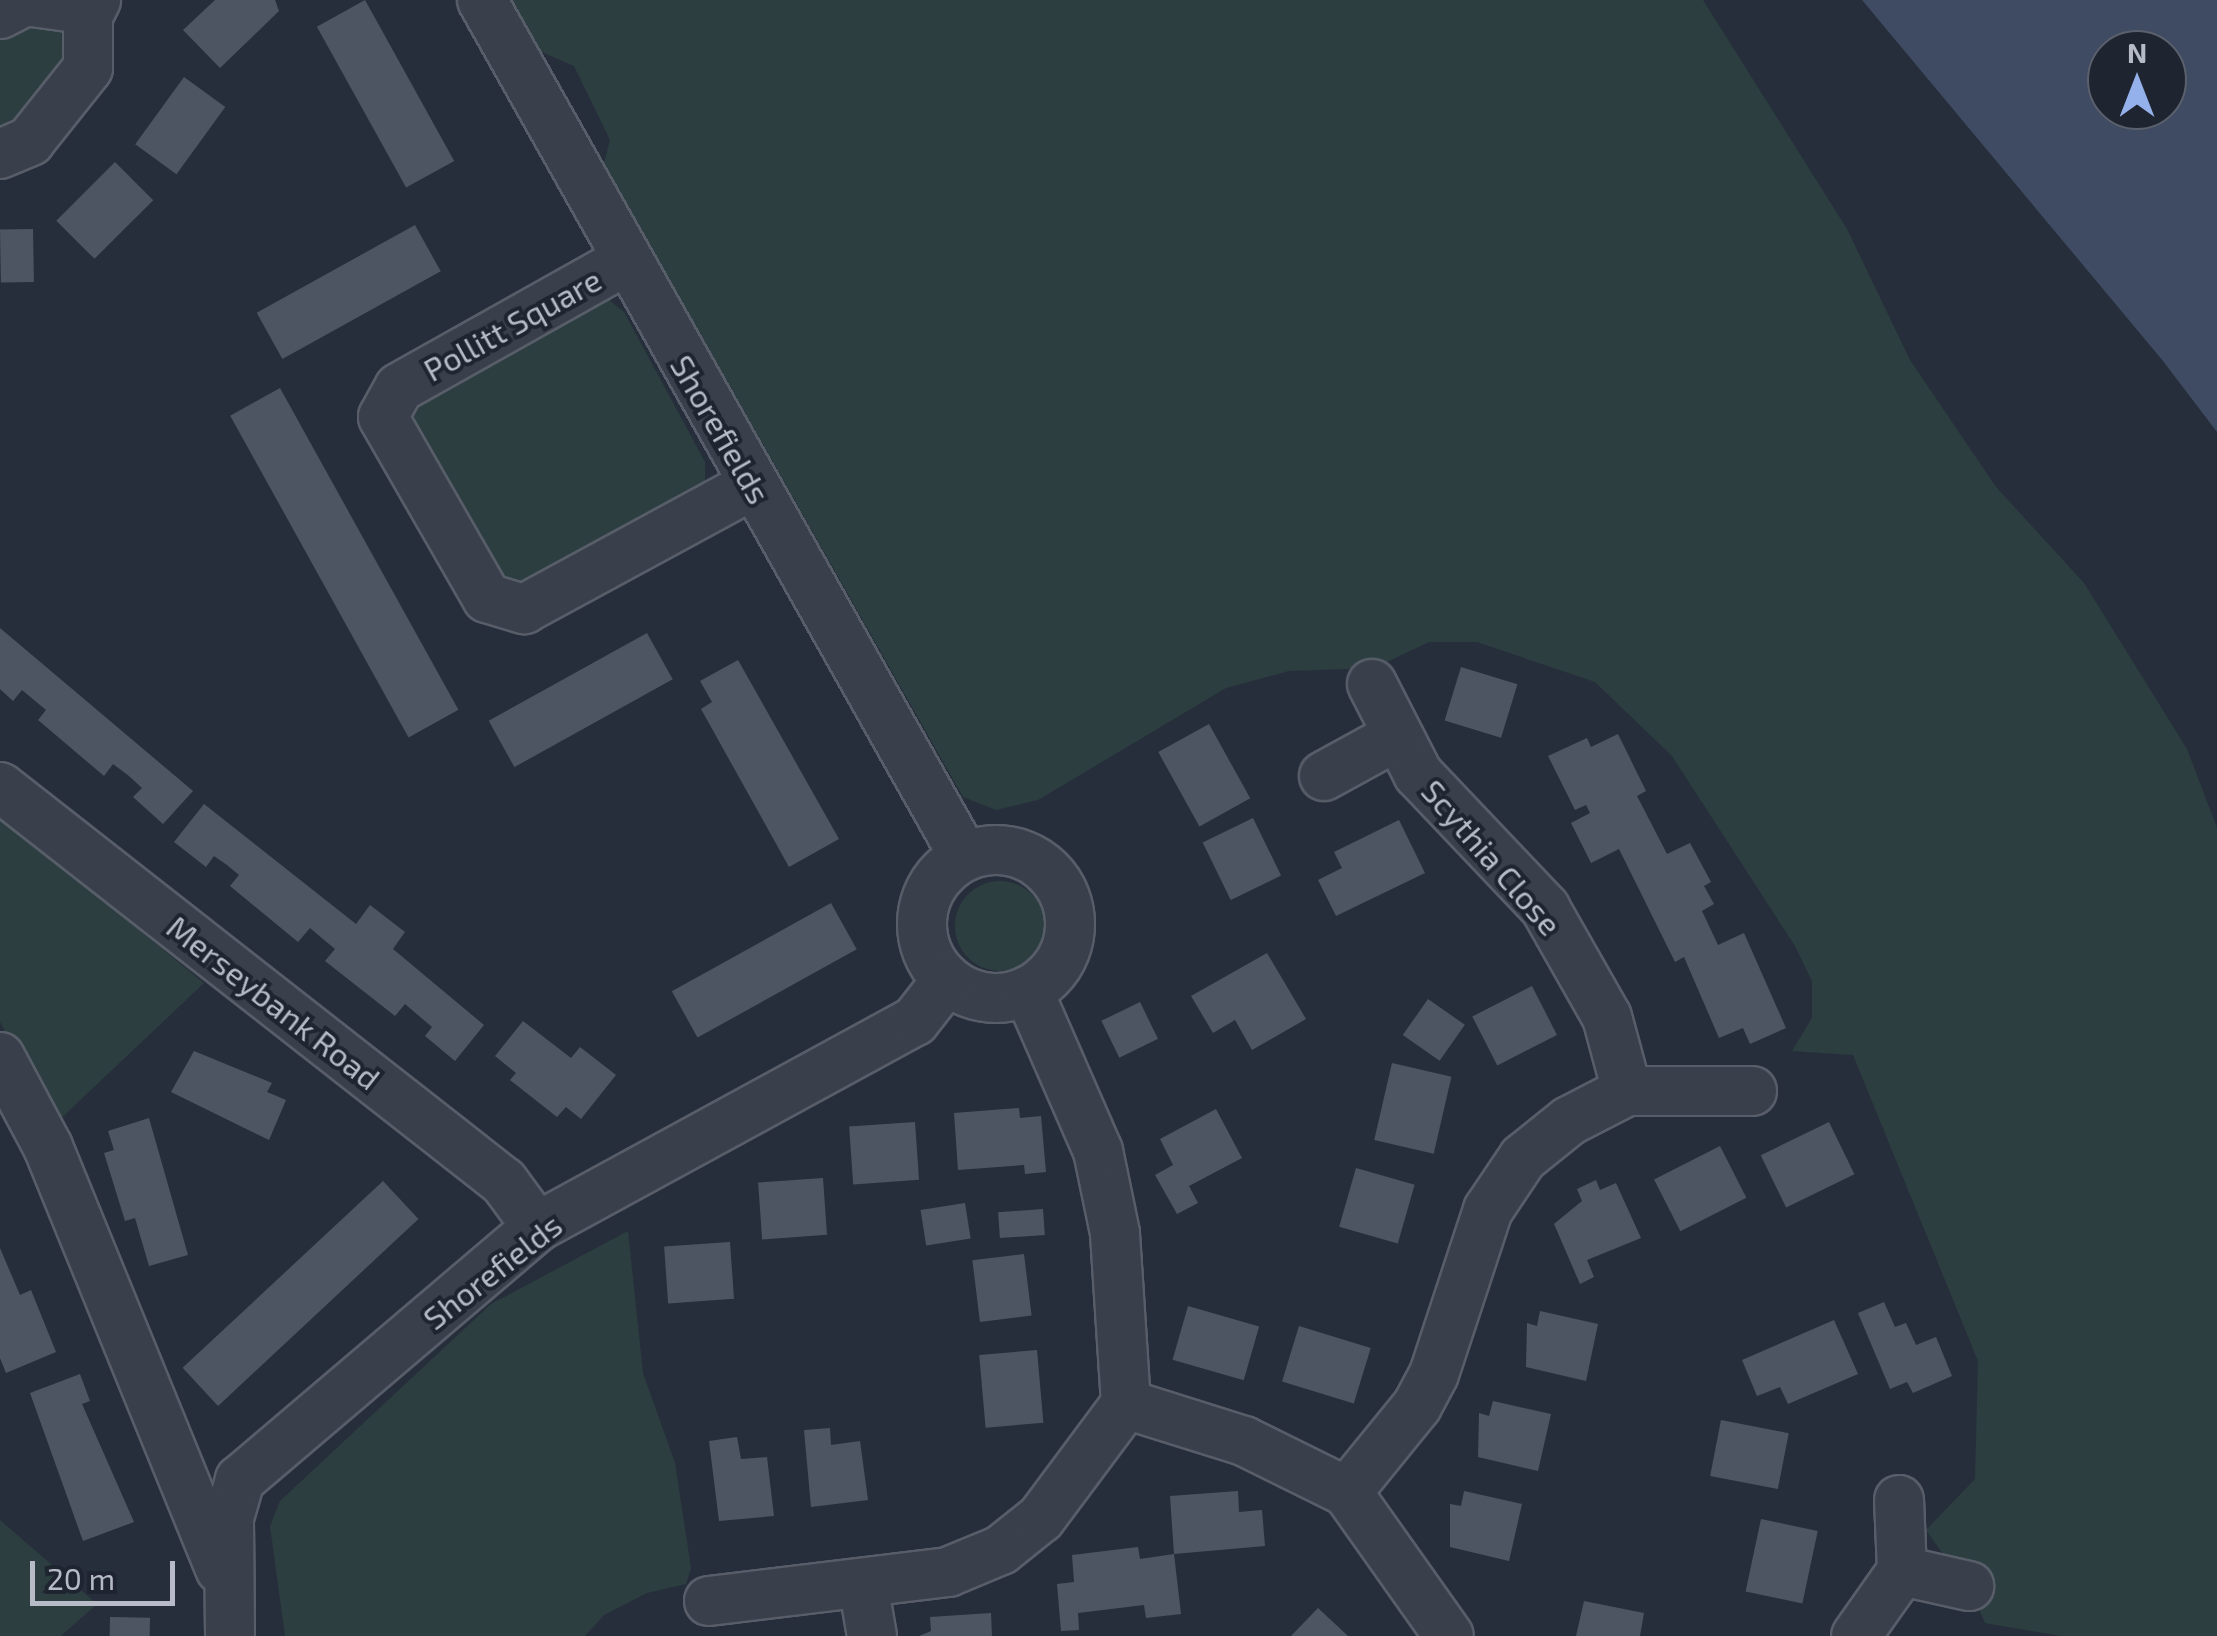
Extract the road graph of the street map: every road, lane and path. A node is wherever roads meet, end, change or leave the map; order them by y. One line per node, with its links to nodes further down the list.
1 (94, 0): 3 (street); 4 (street)
2 (482, 0): 5 (street, Shorefields)
3 (0, 14)
4 (0, 154)
5 (625, 261): 6 (street, Shorefields); 6 (street, Pollitt Square)
6 (752, 485): 11 (street, Shorefields)
7 (1372, 684): 8 (street, Scythia Close)
8 (1395, 737): 9 (street); 15 (street, Scythia Close)
9 (1324, 776)
10 (0, 787): 17 (street, Merseybank Road)
11 (964, 856): 12 (street); 13 (street)
12 (946, 980): 13 (street); 17 (street, Shorefields)
13 (1028, 992): 18 (street)
14 (0, 1057): 25 (street)
15 (1627, 1091): 16 (street); 19 (street)
16 (1752, 1091)
17 (537, 1227): 25 (street, Shorefields)
18 (1126, 1404): 19 (street); 22 (street)
19 (1347, 1492): 27 (street)
20 (1899, 1500): 21 (street)
21 (1902, 1571): 23 (street); 28 (street)
22 (863, 1584): 24 (street); 26 (street)
23 (1969, 1586)
24 (709, 1601)
25 (229, 1614)
26 (872, 1636)
27 (1449, 1636)
28 (1856, 1636)

